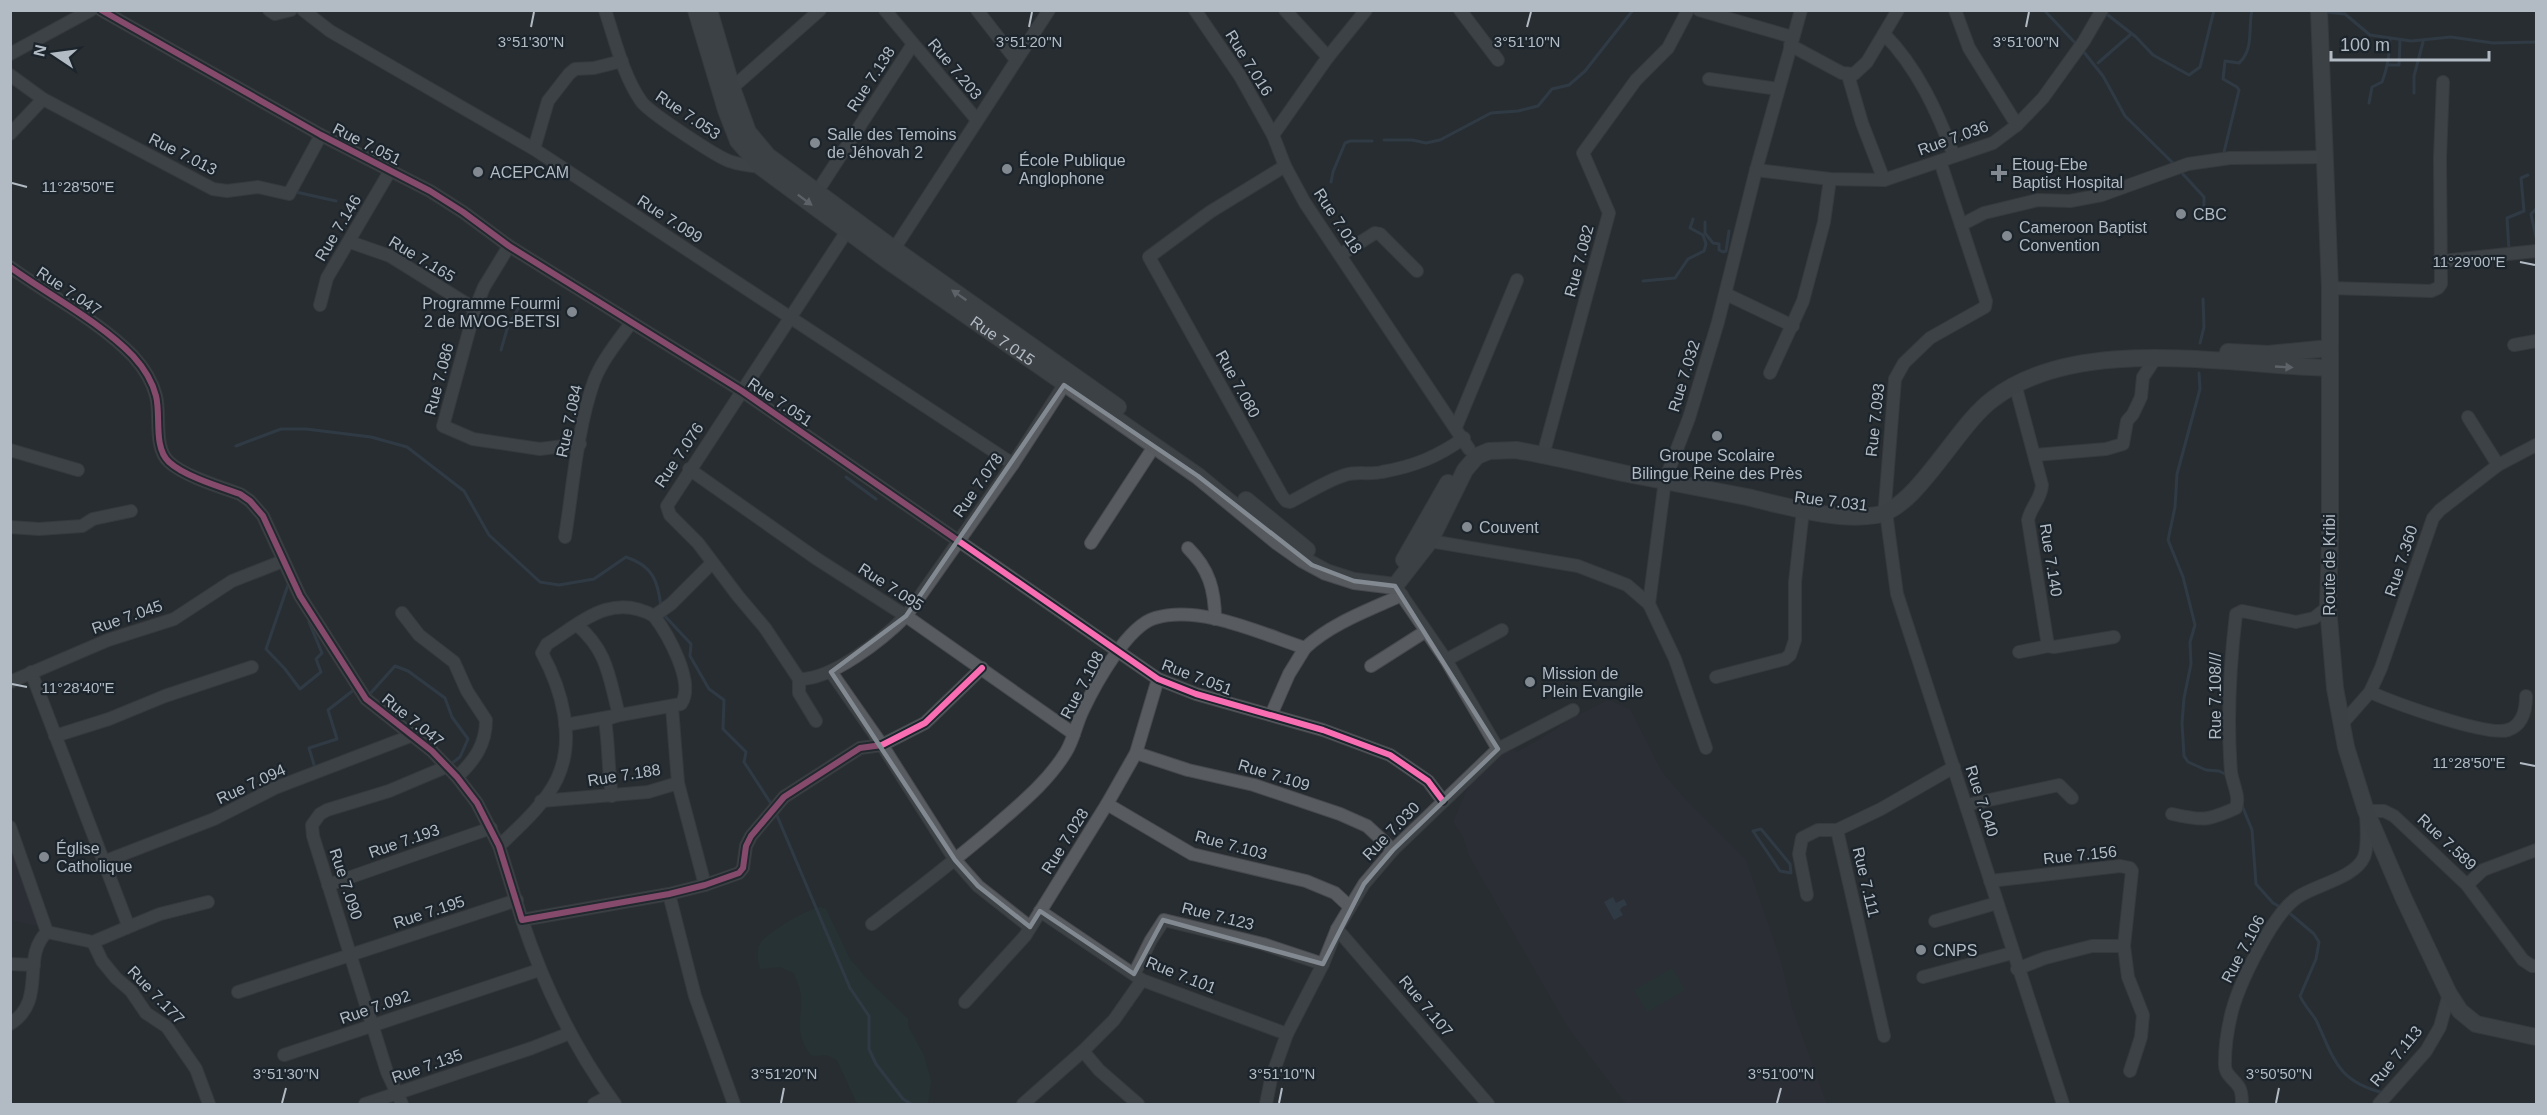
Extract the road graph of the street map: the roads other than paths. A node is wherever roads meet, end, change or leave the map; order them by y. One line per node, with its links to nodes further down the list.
1 (91, 10): 27 (street)
2 (101, 10): 42 (street, Rue 7.051)
3 (269, 10): 4 (street)
4 (291, 10)
5 (303, 10): 44 (street, Rue 7.099)
6 (606, 10): 31 (street, Rue 7.053)
7 (696, 10): 49 (main road, Rue 7.015)
8 (709, 10): 36 (main road, Rue 7.015)
9 (820, 10): 36 (street)
10 (885, 10): 26 (street, Rue 7.203)
11 (977, 10): 29 (street)
12 (1049, 10): 29 (street)
13 (1195, 10): 43 (street, Rue 7.016)
14 (1285, 10): 28 (street)
15 (1366, 10): 28 (street)
16 (1460, 10): 30 (street)
17 (1688, 10): 89 (street, Rue 7.082)
18 (1699, 10): 25 (street)
19 (1801, 10): 25 (street, Rue 7.032)
20 (1898, 10): 24 (street)
21 (1955, 10): 40 (street)
22 (2102, 10): 40 (street, Rue 7.036)
23 (2319, 15): 46 (main road, Route de Kribi)
24 (1884, 34): 33 (street); 45 (street)
25 (1791, 41): 33 (street); 37 (street, Rue 7.032)
26 (913, 44): 39 (street, Rue 7.203); 54 (street, Rue 7.138)
27 (10, 54)
28 (1328, 57): 43 (street)
29 (1016, 60): 39 (street)
30 (1498, 60)
31 (622, 61): 44 (street); 49 (street, Rue 7.053)
32 (10, 75): 38 (street, Rue 7.013)
33 (1848, 75): 53 (street)
34 (1709, 78): 37 (street)
35 (2443, 82): 62 (street)
36 (732, 88): 54 (main road, Rue 7.015)
37 (1778, 89): 50 (street, Rue 7.032)
38 (43, 99): 41 (street); 42 (street, Rue 7.013)
39 (977, 120): 59 (street)
40 (2018, 125): 45 (street, Rue 7.036)
41 (10, 134)
42 (321, 135): 51 (street, Rue 7.051)
43 (1273, 135): 48 (street, Rue 7.018)
44 (534, 149): 70 (street, Rue 7.099)
45 (1954, 156): 47 (street, Rue 7.036)
46 (2326, 157): 55 (street); 66 (main road, Route de Kribi)
47 (1940, 161): 53 (street, Rue 7.036); 55 (street)
48 (1285, 166): 61 (street, Rue 7.018); 86 (street, Rue 7.080)
49 (761, 167): 56 (main road, Rue 7.015, one-way to 56)
50 (1756, 170): 52 (street, Rue 7.036); 67 (street, Rue 7.032)
51 (390, 171): 57 (street, Rue 7.146); 58 (street, Rue 7.051)
52 (1830, 179): 53 (street, Rue 7.036); 72 (street)
53 (1884, 180)
54 (817, 192): 59 (main road, Rue 7.015)
55 (1961, 225): 97 (street, Rue 7.093)
56 (848, 231): 70 (street, Rue 7.076); 81 (main road, Rue 7.015)
57 (350, 242): 68 (street, Rue 7.146); 69 (street, Rue 7.165)
58 (509, 246): 69 (street, Rue 7.086); 71 (street, Rue 7.051)
59 (894, 249): 108 (main road, Rue 7.015, one-way to 59)
60 (2536, 251): 62 (street)
61 (1340, 255): 64 (street); 84 (street, Rue 7.018)
62 (2442, 261): 66 (street)
63 (10, 267): 106 (street, Rue 7.047)
64 (1417, 271)
65 (1516, 280): 84 (street)
66 (2330, 288): 75 (main road, Route de Kribi)
67 (1726, 294): 72 (street); 96 (street, Rue 7.032)
68 (320, 305)
69 (475, 309): 85 (street, Rue 7.086)
70 (792, 318): 82 (street, Rue 7.076); 92 (street, Rue 7.099)
71 (631, 323): 82 (street, Rue 7.051); 85 (street, Rue 7.084)
72 (1793, 326): 79 (street)
73 (2536, 341): 74 (street)
74 (2514, 345)
75 (2330, 348): 76 (main road, Rue 7.031); 78 (main road, Route de Kribi)
76 (2199, 356): 77 (main road, Rue 7.031); 78 (main road, Rue 7.031, one-way to 78); 97 (main road, Rue 7.031)
77 (2155, 359): 80 (main road, Rue 7.031); 91 (street)
78 (2329, 368): 110 (main road, Route de Kribi)
79 (1770, 373)
80 (2015, 384): 91 (street, Rue 7.140); 97 (main road, Rue 7.031)
81 (1064, 385): 87 (main road, Rue 7.015); 92 (street, Rue 7.078)
82 (742, 392): 94 (street, Rue 7.076); 102 (street, Rue 7.051)
83 (2468, 417): 93 (street)
84 (1456, 427): 86 (street, Rue 7.018)
85 (580, 444): 101 (street, Rue 7.084)
86 (1467, 444): 89 (main road, Rue 7.031); 108 (main road)
87 (1155, 445): 104 (street); 108 (main road, Rue 7.015)
88 (2536, 445): 93 (street, Rue 7.360)
89 (1545, 448): 96 (main road, Rue 7.031)
90 (10, 450): 95 (street)
91 (2035, 455): 119 (street, Rue 7.140)
92 (1013, 464): 102 (street, Rue 7.078)
93 (2498, 465): 133 (street, Rue 7.360)
94 (689, 469): 107 (street, Rue 7.076); 113 (street, Rue 7.095)
95 (78, 470)
96 (1667, 476): 97 (main road, Rue 7.031); 98 (main road, Rue 7.031); 103 (main road, Rue 7.031); 109 (street, Rue 7.032)
97 (1886, 509): 98 (main road, Rue 7.031); 150 (street, Rue 7.040)
98 (1803, 510): 129 (street)
99 (131, 511): 100 (street)
100 (10, 527)
101 (565, 537)
102 (958, 541): 113 (street, Rue 7.078); 121 (street, Rue 7.051)
103 (1430, 541): 108 (main road, Rue 7.031); 109 (street)
104 (1091, 543)
105 (1188, 548): 114 (street)
106 (283, 561): 127 (street, Rue 7.045); 143 (street, Rue 7.047)
107 (712, 562): 112 (street); 130 (street, Rue 7.076)
108 (1396, 587): 117 (street); 120 (street)
109 (1649, 604): 146 (street)
110 (2328, 607): 141 (main road, Route de Kribi); 160 (street, Rue 7.108///)
111 (402, 613): 151 (street)
112 (654, 616): 115 (street); 135 (street)
113 (906, 616): 126 (street, Rue 7.095); 128 (street, Rue 7.078)
114 (1215, 619): 120 (street, Rue 7.108); 121 (street, Rue 7.108)
115 (577, 625): 137 (street); 140 (street)
116 (1502, 630): 123 (street)
117 (1426, 631): 123 (street); 124 (street)
118 (2114, 637): 119 (street)
119 (2048, 646): 122 (street)
120 (1305, 648): 138 (street)
121 (1118, 652): 131 (street, Rue 7.051); 142 (street, Rue 7.108)
122 (2019, 652)
123 (1446, 660): 147 (street)
124 (1371, 666)
125 (252, 668): 144 (street)
126 (982, 668): 142 (street, Rue 7.095); 145 (street)
127 (31, 672): 132 (street, Rue 7.045); 144 (street)
128 (831, 672): 130 (street, Rue 7.078); 145 (street)
129 (1716, 677)
130 (799, 679): 139 (street, Rue 7.076)
131 (1158, 679): 138 (street, Rue 7.051); 148 (street, Rue 7.028)
132 (10, 682)
133 (2370, 692): 134 (street); 141 (street, Rue 7.360)
134 (2526, 696)
135 (672, 707): 137 (street); 152 (street)
136 (1573, 710): 147 (street, Rue 7.030)
137 (619, 715): 140 (street); 153 (street)
138 (1271, 716): 156 (street, Rue 7.051)
139 (816, 722)
140 (565, 725): 155 (street)
141 (2341, 725): 159 (main road, Route de Kribi)
142 (1074, 734): 167 (street, Rue 7.108)
143 (413, 735): 149 (street, Rue 7.047); 168 (street, Rue 7.094)
144 (55, 736): 168 (street)
145 (882, 745): 167 (street); 171 (street)
146 (1706, 748)
147 (1498, 749): 156 (street, Rue 7.030)
148 (1136, 753): 157 (street, Rue 7.028); 165 (street, Rue 7.109)
149 (446, 767): 151 (street, Rue 7.047); 170 (street, Rue 7.090)
150 (1954, 767): 158 (street, Rue 7.040); 163 (street, Rue 7.111)
151 (457, 777): 162 (street, Rue 7.047)
152 (678, 783): 153 (street, Rue 7.188); 171 (street, Rue 7.188)
153 (612, 796): 155 (street, Rue 7.188)
154 (2072, 798): 158 (street)
155 (541, 801): 164 (street)
156 (1443, 801): 165 (street, Rue 7.030)
157 (1107, 804): 178 (street, Rue 7.103); 179 (street, Rue 7.028)
158 (1966, 805): 169 (street, Rue 7.040)
159 (2366, 811): 172 (street, Rue 7.589); 200 (main road, Route de Kribi); 222 (street, Rue 7.106)
160 (2172, 814)
161 (10, 827): 186 (street)
162 (491, 828): 164 (street, Rue 7.047); 170 (street, Rue 7.193)
163 (1837, 830): 174 (street); 206 (street, Rue 7.111)
164 (499, 846): 175 (street, Rue 7.047)
165 (1393, 850): 178 (street, Rue 7.030)
166 (2536, 850): 172 (street, Rue 7.589)
167 (955, 860): 182 (street, Rue 7.108); 183 (street)
168 (103, 862): 184 (street)
169 (1990, 881): 177 (street, Rue 7.040); 188 (street, Rue 7.156)
170 (328, 885): 190 (street, Rue 7.090)
171 (705, 885): 173 (street)
172 (2467, 885): 194 (street)
173 (669, 894): 180 (street); 216 (street)
174 (1807, 895)
175 (517, 900): 180 (street, Rue 7.047); 190 (street, Rue 7.195)
176 (208, 902): 184 (street)
177 (1997, 903): 181 (street); 189 (street, Rue 7.040)
178 (1350, 907): 185 (street, Rue 7.030)
179 (1040, 911): 183 (street, Rue 7.028); 197 (street, Rue 7.101)
180 (522, 920): 196 (street, Rue 7.047)
181 (1935, 921)
182 (872, 924)
183 (1030, 927): 201 (street, Rue 7.028)
184 (126, 928): 187 (street)
185 (1337, 929): 192 (street, Rue 7.030); 220 (street, Rue 7.107)
186 (47, 932): 187 (street); 193 (street)
187 (93, 942): 213 (street, Rue 7.177)
188 (2124, 946): 195 (street); 210 (street)
189 (2012, 953): 195 (street, Rue 7.040); 198 (street)
190 (351, 954): 199 (street, Rue 7.195); 203 (street, Rue 7.090)
191 (10, 964): 193 (street)
192 (1323, 964): 197 (street, Rue 7.123); 205 (street, Rue 7.030)
193 (34, 966): 202 (street)
194 (2536, 966)
195 (2017, 969): 221 (street, Rue 7.040)
196 (539, 970): 203 (street, Rue 7.092); 204 (street, Rue 7.047)
197 (1138, 977): 205 (street, Rue 7.101); 208 (street, Rue 7.123)
198 (1923, 977)
199 (238, 992)
200 (2449, 994): 207 (main road, Route de Kribi); 223 (street, Rue 7.113)
201 (965, 1002)
202 (10, 1024)
203 (373, 1026): 209 (street, Rue 7.092); 211 (street, Rue 7.090)
204 (570, 1033): 211 (street, Rue 7.135); 212 (street, Rue 7.047)
205 (1287, 1034): 219 (street, Rue 7.030)
206 (1884, 1036)
207 (2536, 1037)
208 (1083, 1051): 217 (street, Rue 7.123); 218 (street)
209 (284, 1055)
210 (2130, 1071)
211 (400, 1099): 214 (street, Rue 7.135)
212 (612, 1100): 215 (street)
213 (209, 1104)
214 (365, 1104)
215 (594, 1104)
216 (734, 1104)
217 (1023, 1104)
218 (1138, 1104)
219 (1266, 1104)
220 (1488, 1104)
221 (2063, 1104)
222 (2242, 1104)
223 (2379, 1104)

